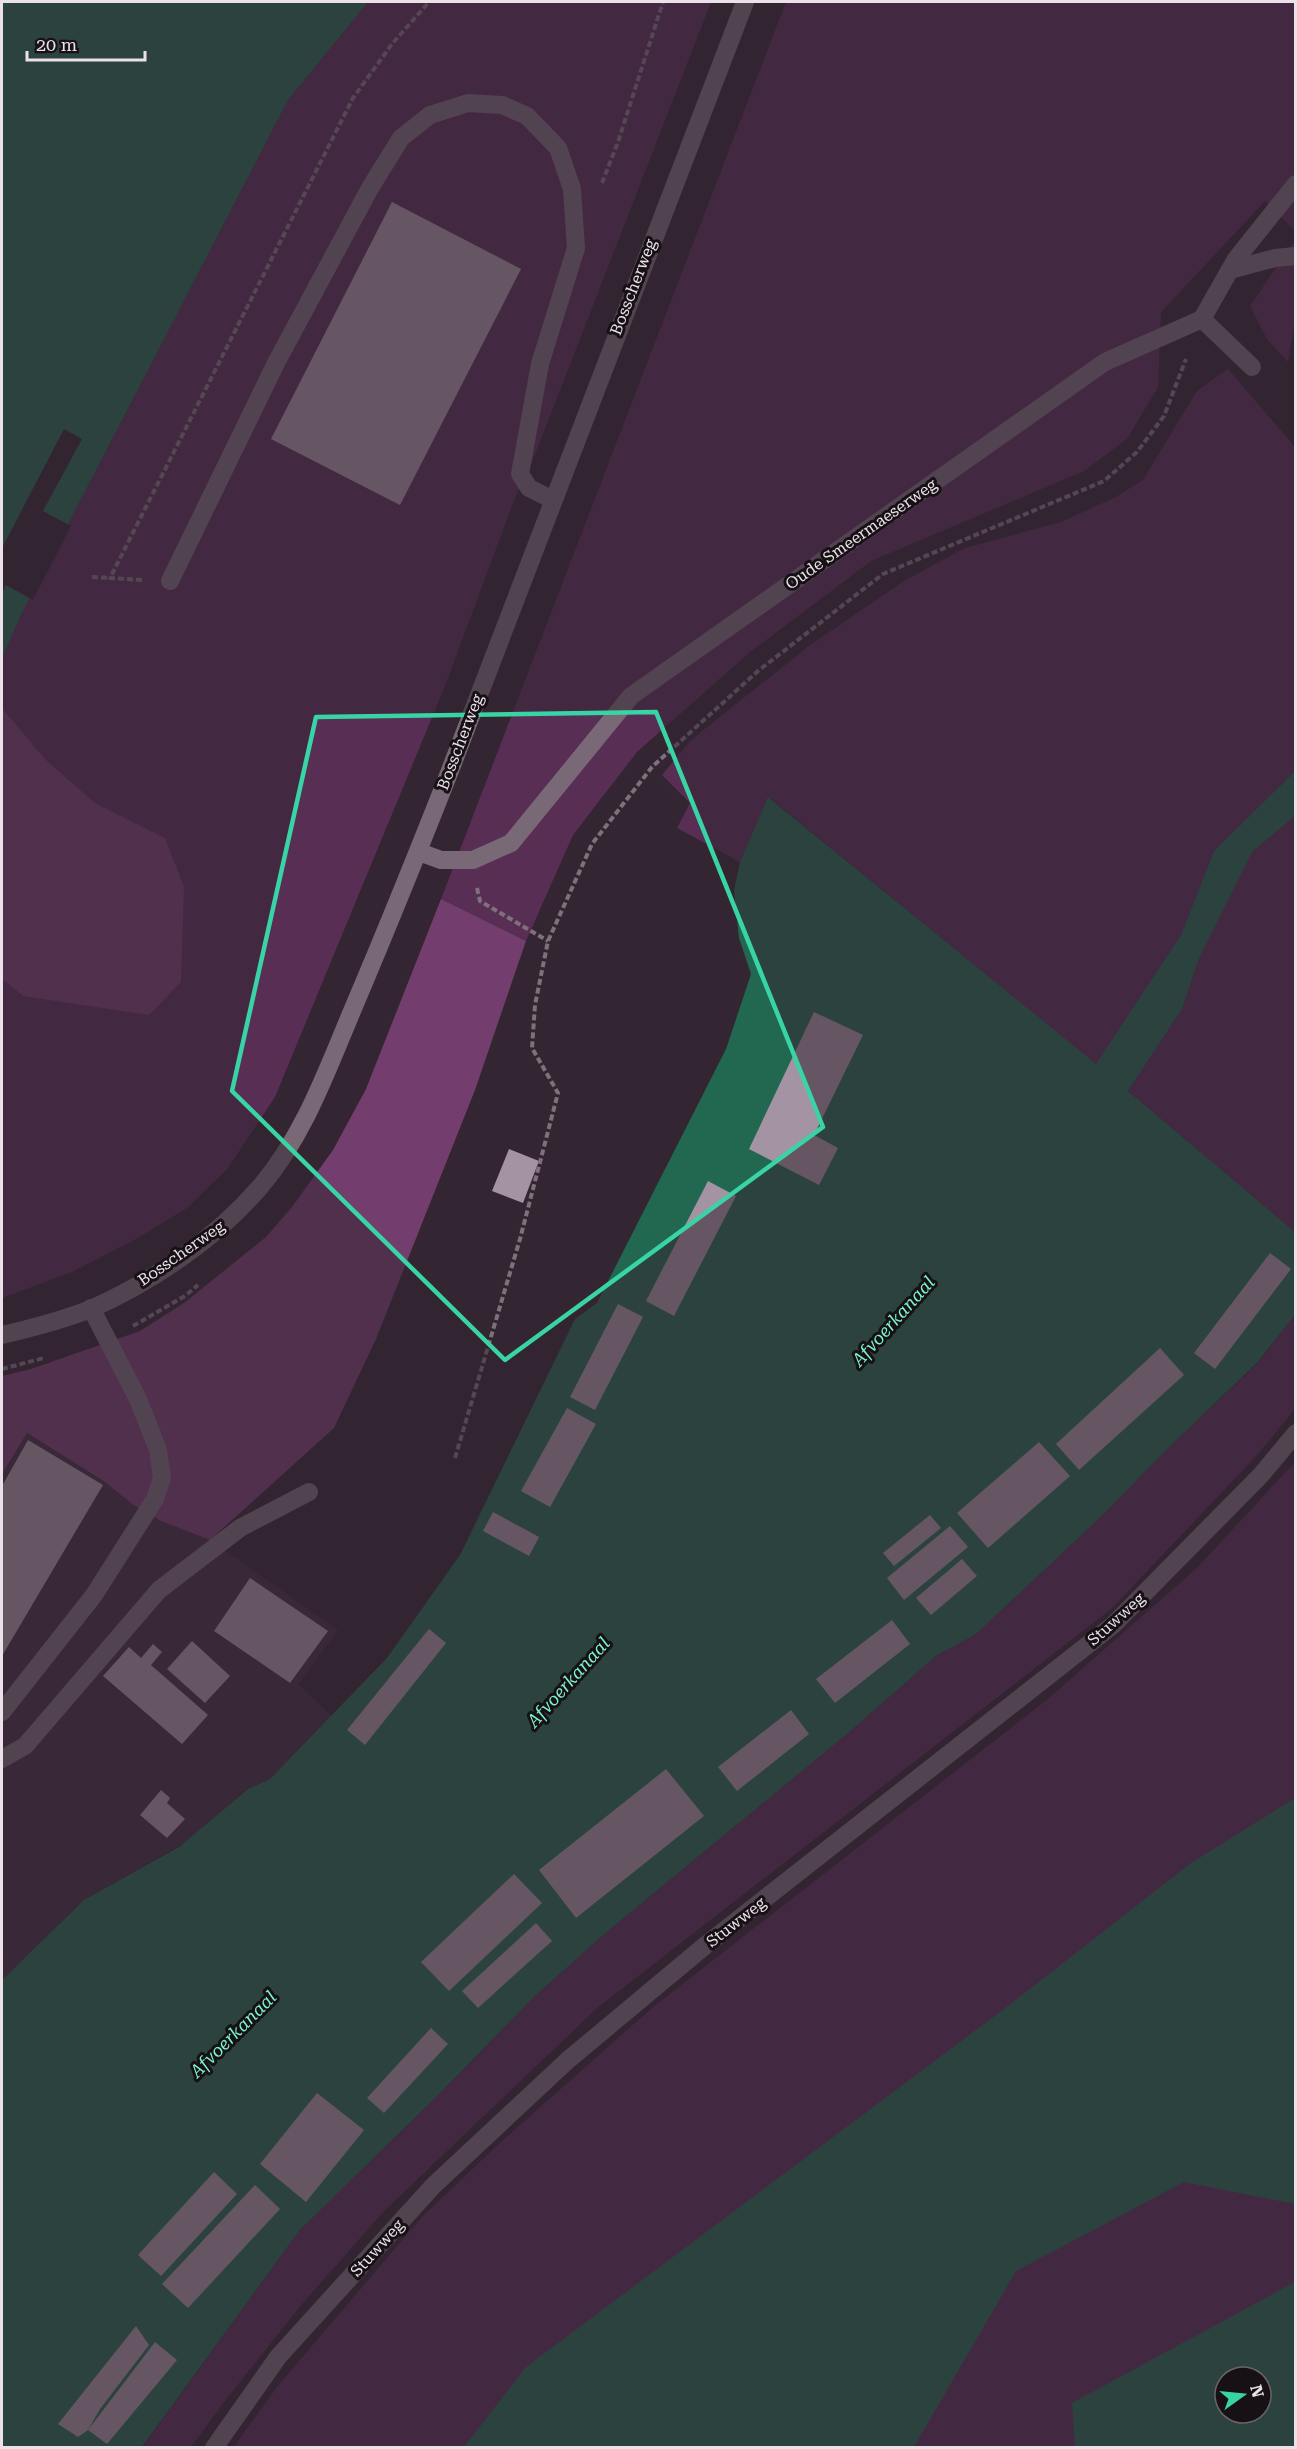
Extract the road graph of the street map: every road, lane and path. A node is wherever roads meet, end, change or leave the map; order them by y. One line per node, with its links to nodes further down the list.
1 (429, 2): 12 (path)
2 (663, 2): 4 (path)
3 (745, 2): 10 (street, Bosscherweg)
4 (602, 184)
5 (1296, 184): 7 (street)
6 (1296, 256): 7 (street)
7 (1230, 270): 8 (street)
8 (1202, 319): 9 (street); 14 (street, Oude Smeermaeserweg); 16 (path)
9 (1252, 367)
10 (551, 500): 13 (street); 14 (street, Bosscherweg)
11 (92, 577): 12 (path)
12 (110, 578): 13 (path)
13 (170, 581)
14 (419, 852): 17 (street, Bosscherweg)
15 (480, 901): 16 (path)
16 (548, 941): 20 (path)
17 (92, 1308): 18 (street, Bosscherweg); 22 (street)
18 (2, 1335)
19 (1296, 1433): 24 (street, Stuwweg)
20 (455, 1458)
21 (309, 1492): 23 (street)
22 (2, 1712)
23 (2, 1759)
24 (214, 2448)

